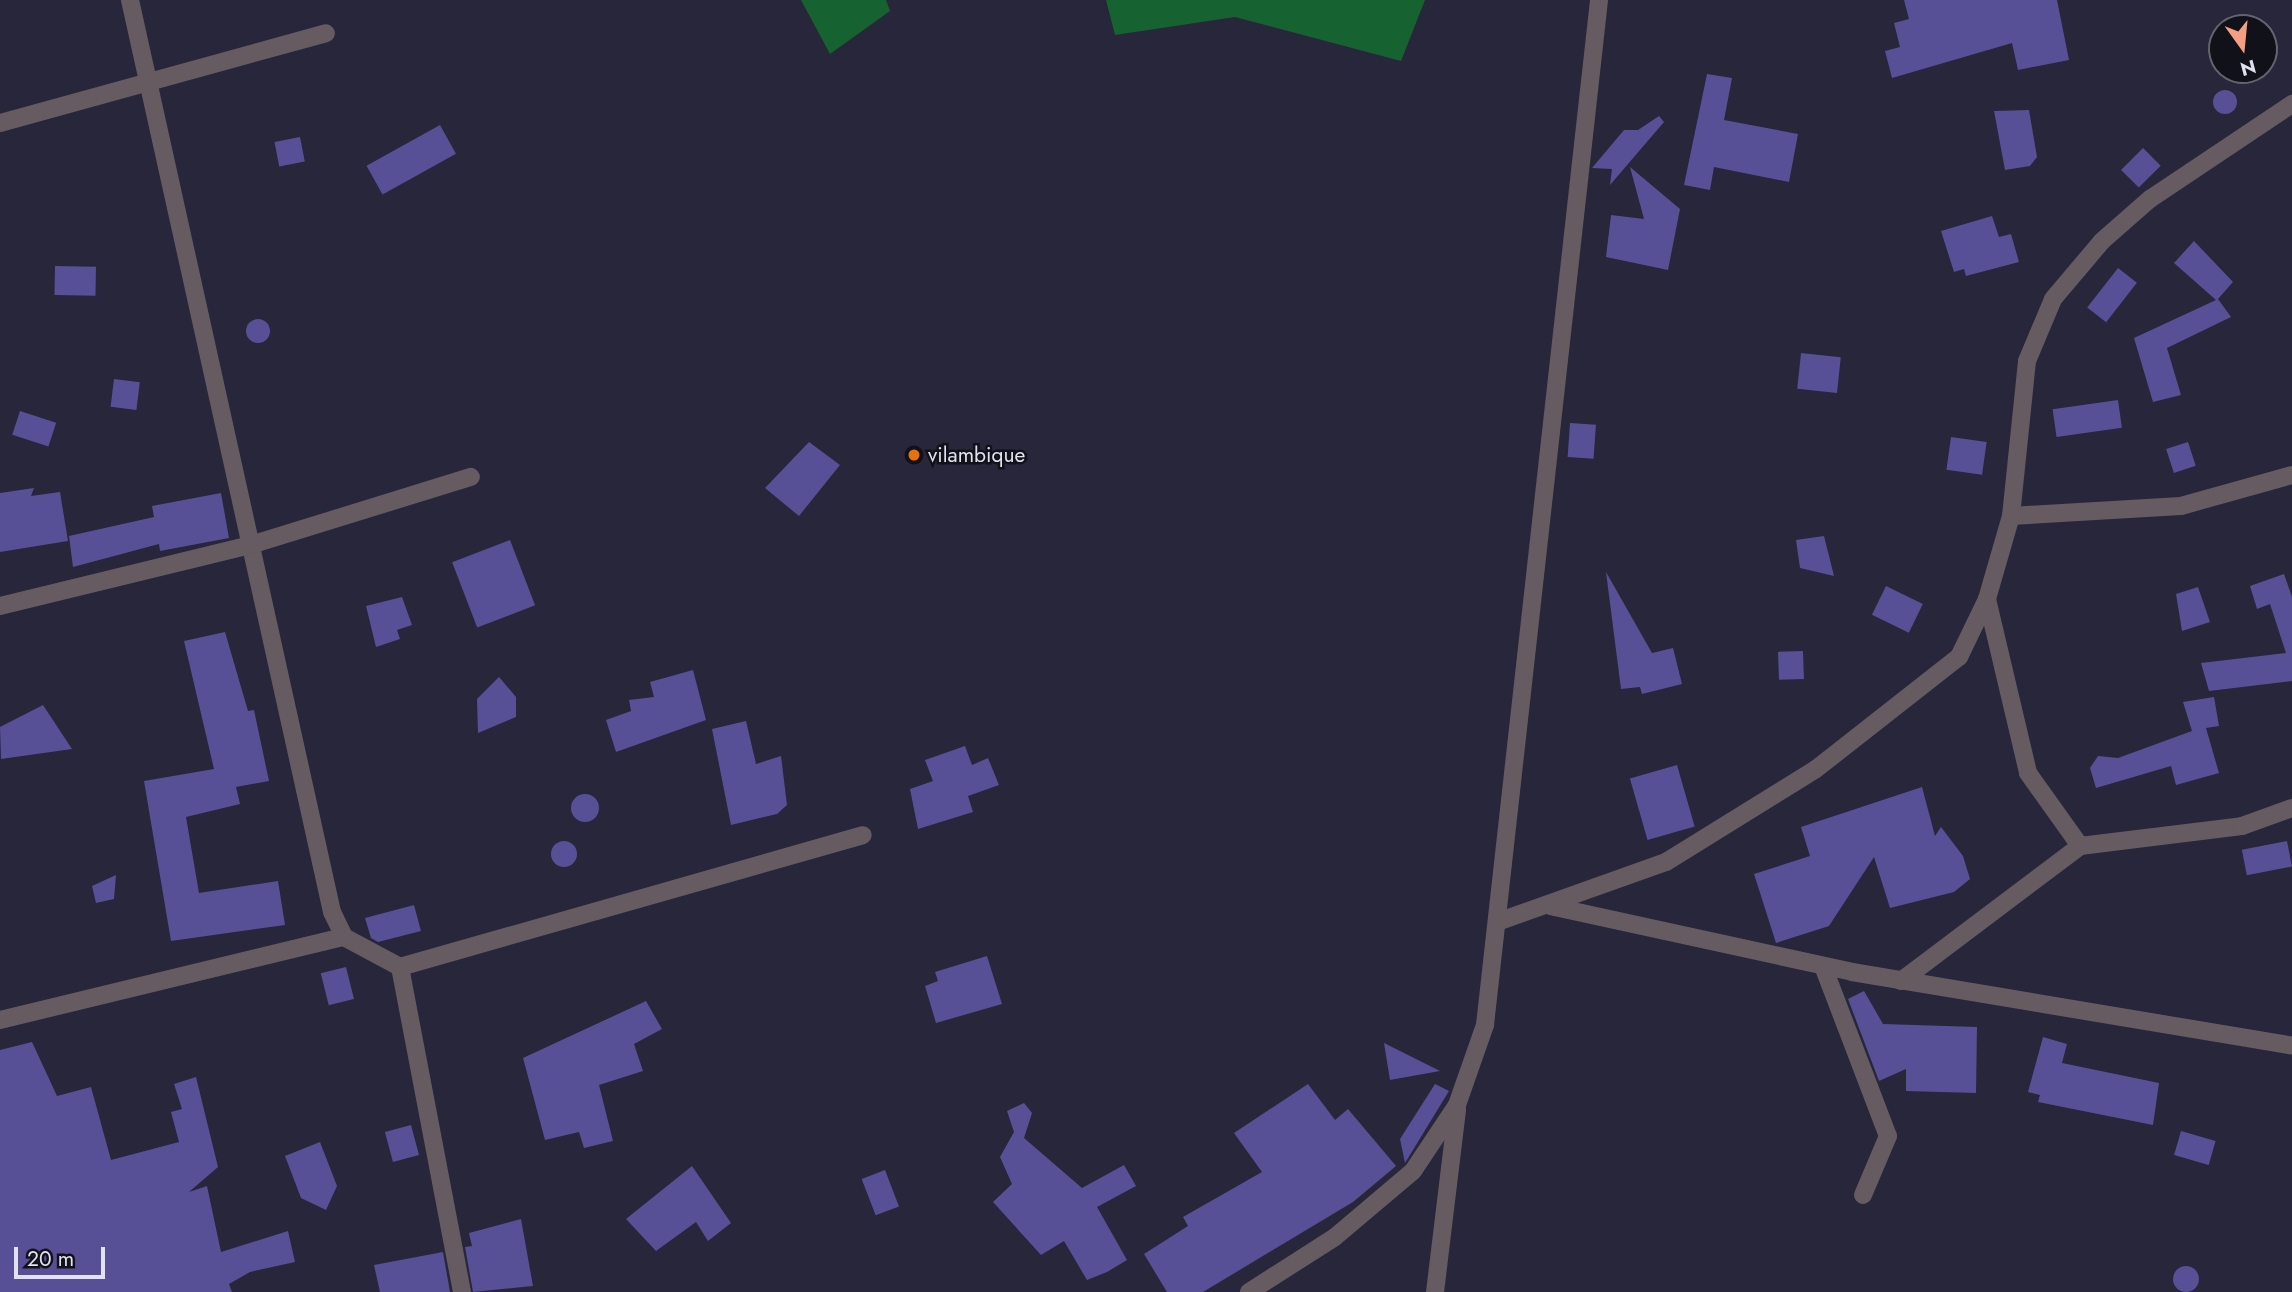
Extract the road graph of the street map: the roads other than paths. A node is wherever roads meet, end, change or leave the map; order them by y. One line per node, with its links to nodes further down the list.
1 (130, 0): 4 (street)
2 (1599, 0): 17 (street)
3 (326, 33): 4 (street)
4 (148, 80): 6 (street); 10 (street)
5 (2292, 104): 9 (street)
6 (0, 123)
7 (2292, 475): 9 (street)
8 (471, 477): 10 (street)
9 (2011, 516): 11 (street)
10 (254, 544): 12 (street); 18 (street)
11 (1987, 599): 15 (street); 16 (street)
12 (0, 606)
13 (2292, 808): 15 (street)
14 (863, 835): 20 (street)
15 (2080, 846): 21 (street)
16 (1546, 905): 17 (street); 19 (street)
17 (1500, 921): 24 (street)
18 (344, 937): 20 (street); 22 (street)
19 (1822, 966): 21 (street); 25 (street)
20 (400, 967): 26 (street)
21 (1901, 981): 23 (street)
22 (0, 1020)
23 (2292, 1046)
24 (1457, 1105): 27 (street); 28 (street)
25 (1863, 1195)
26 (463, 1292)
27 (1249, 1292)
28 (1434, 1292)

